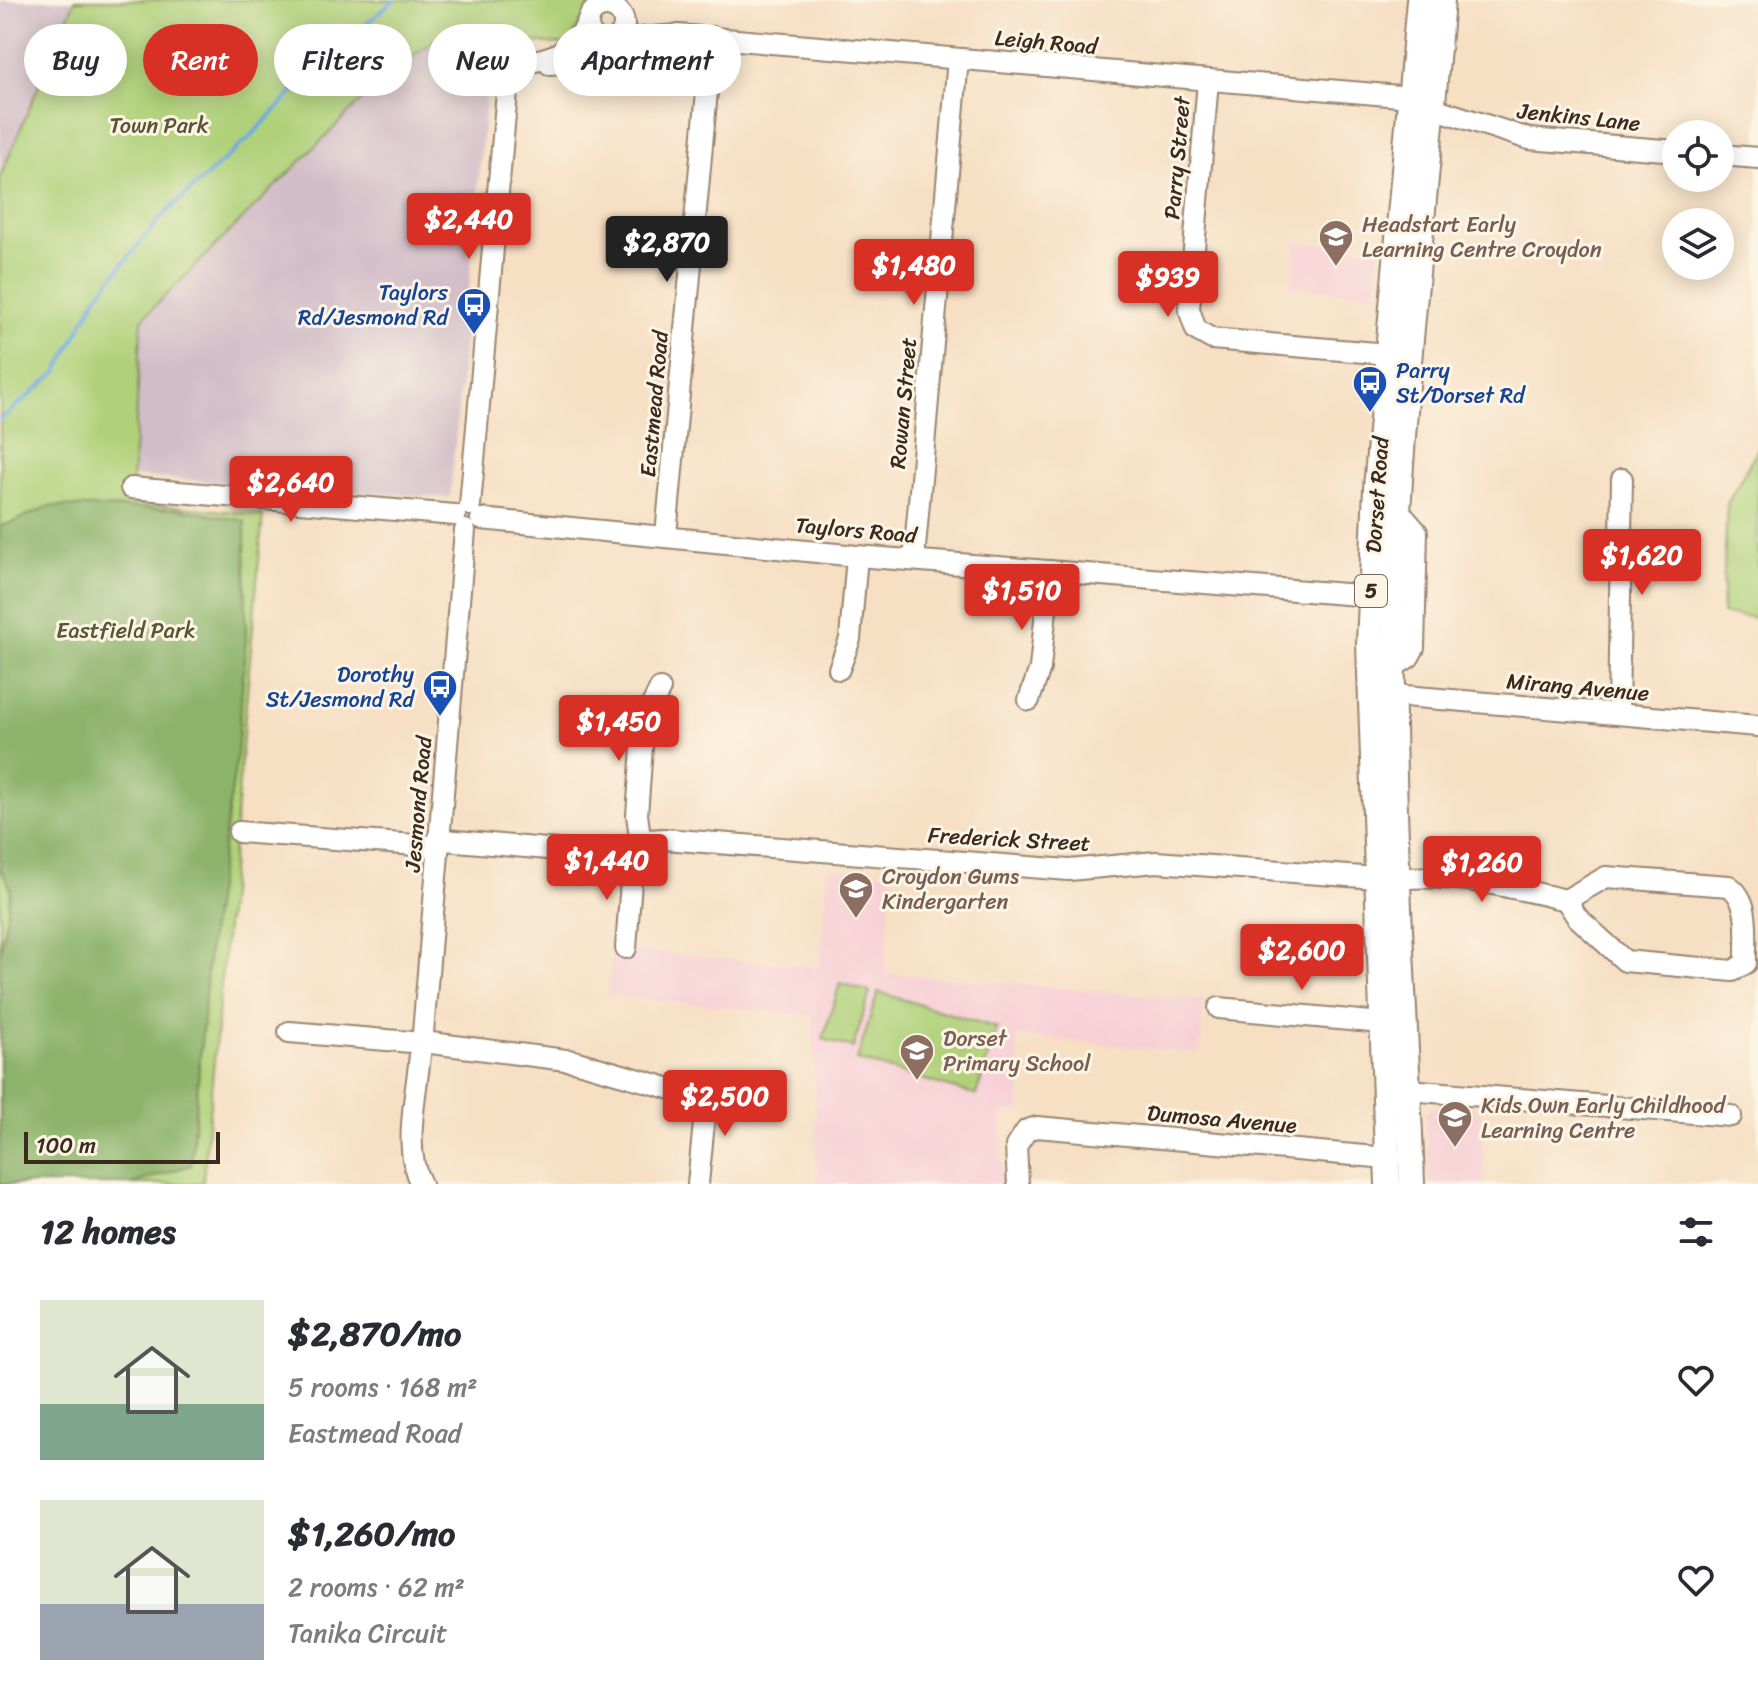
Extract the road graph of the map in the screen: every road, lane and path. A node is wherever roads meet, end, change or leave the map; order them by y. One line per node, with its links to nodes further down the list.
1 (1419, 0): 12 (main road, Dorset Road / 5)
2 (1442, 0): 13 (main road, Dorset Road / 5)
3 (622, 10): 4 (street); 5 (street, Leigh Road)
4 (594, 11): 8 (street, Jesmond Road)
5 (640, 24)
6 (741, 40): 7 (street, Leigh Road)
7 (958, 59): 9 (street, Leigh Road); 24 (street, Rowan Street)
8 (537, 61)
9 (1208, 81): 12 (street, Leigh Road); 17 (street, Parry Street)
10 (506, 96): 21 (street, Jesmond Road)
11 (707, 96): 22 (street, Eastmead Road)
12 (1411, 97): 13 (main road); 17 (main road, Dorset Road / 5)
13 (1433, 108): 14 (street, Jenkins Lane); 20 (main road, Dorset Road / 5)
14 (1662, 150)
15 (1734, 156): 16 (street)
16 (1758, 158)
17 (1388, 354): 26 (main road, Dorset Road / 5)
18 (1622, 479): 32 (street)
19 (131, 488): 21 (street, Taylors Road)
20 (1398, 510): 26 (main road, Dorset Road / 5); 27 (street)
21 (468, 518): 22 (street, Taylors Road); 35 (street, Jesmond Road)
22 (666, 535): 23 (street, Taylors Road)
23 (857, 556): 24 (street, Taylors Road); 28 (street)
24 (914, 559): 25 (street, Taylors Road)
25 (1050, 571): 26 (street, Taylors Road); 31 (street)
26 (1382, 597): 27 (main road, Dorset Road / 5); 37 (main road, Dorset Road / 5)
27 (1393, 667): 30 (main road, Dorset Road / 5)
28 (839, 669)
29 (660, 689): 36 (street)
30 (1393, 695): 32 (street, Mirang Avenue); 37 (main road, Dorset Road / 5)
31 (1029, 700)
32 (1618, 714): 33 (street, Mirang Avenue)
33 (1758, 726)
34 (239, 832): 35 (street, Frederick Street)
35 (438, 843): 36 (street, Frederick Street); 43 (street, Jesmond Road)
36 (635, 847): 37 (street, Frederick Street); 39 (street)
37 (1388, 879): 38 (street, Frederick Street); 41 (main road, Dorset Road / 5); 44 (main road, Dorset Road / 5)
38 (1566, 900): 38 (street)
39 (626, 948)
40 (1219, 1008): 41 (street)
41 (1382, 1023): 46 (main road, Dorset Road / 5)
42 (289, 1032): 43 (street)
43 (421, 1043): 47 (street, Jesmond Road); 48 (street)
44 (1408, 1090): 45 (street); 46 (main road, Dorset Road / 5)
45 (1731, 1116)
46 (1399, 1158): 49 (street, Dumosa Avenue); 50 (main road, Dorset Road / 5); 51 (main road, Dorset Road / 5)
47 (421, 1184)
48 (698, 1184)
49 (1018, 1184)
50 (1388, 1184)
51 (1412, 1184)

